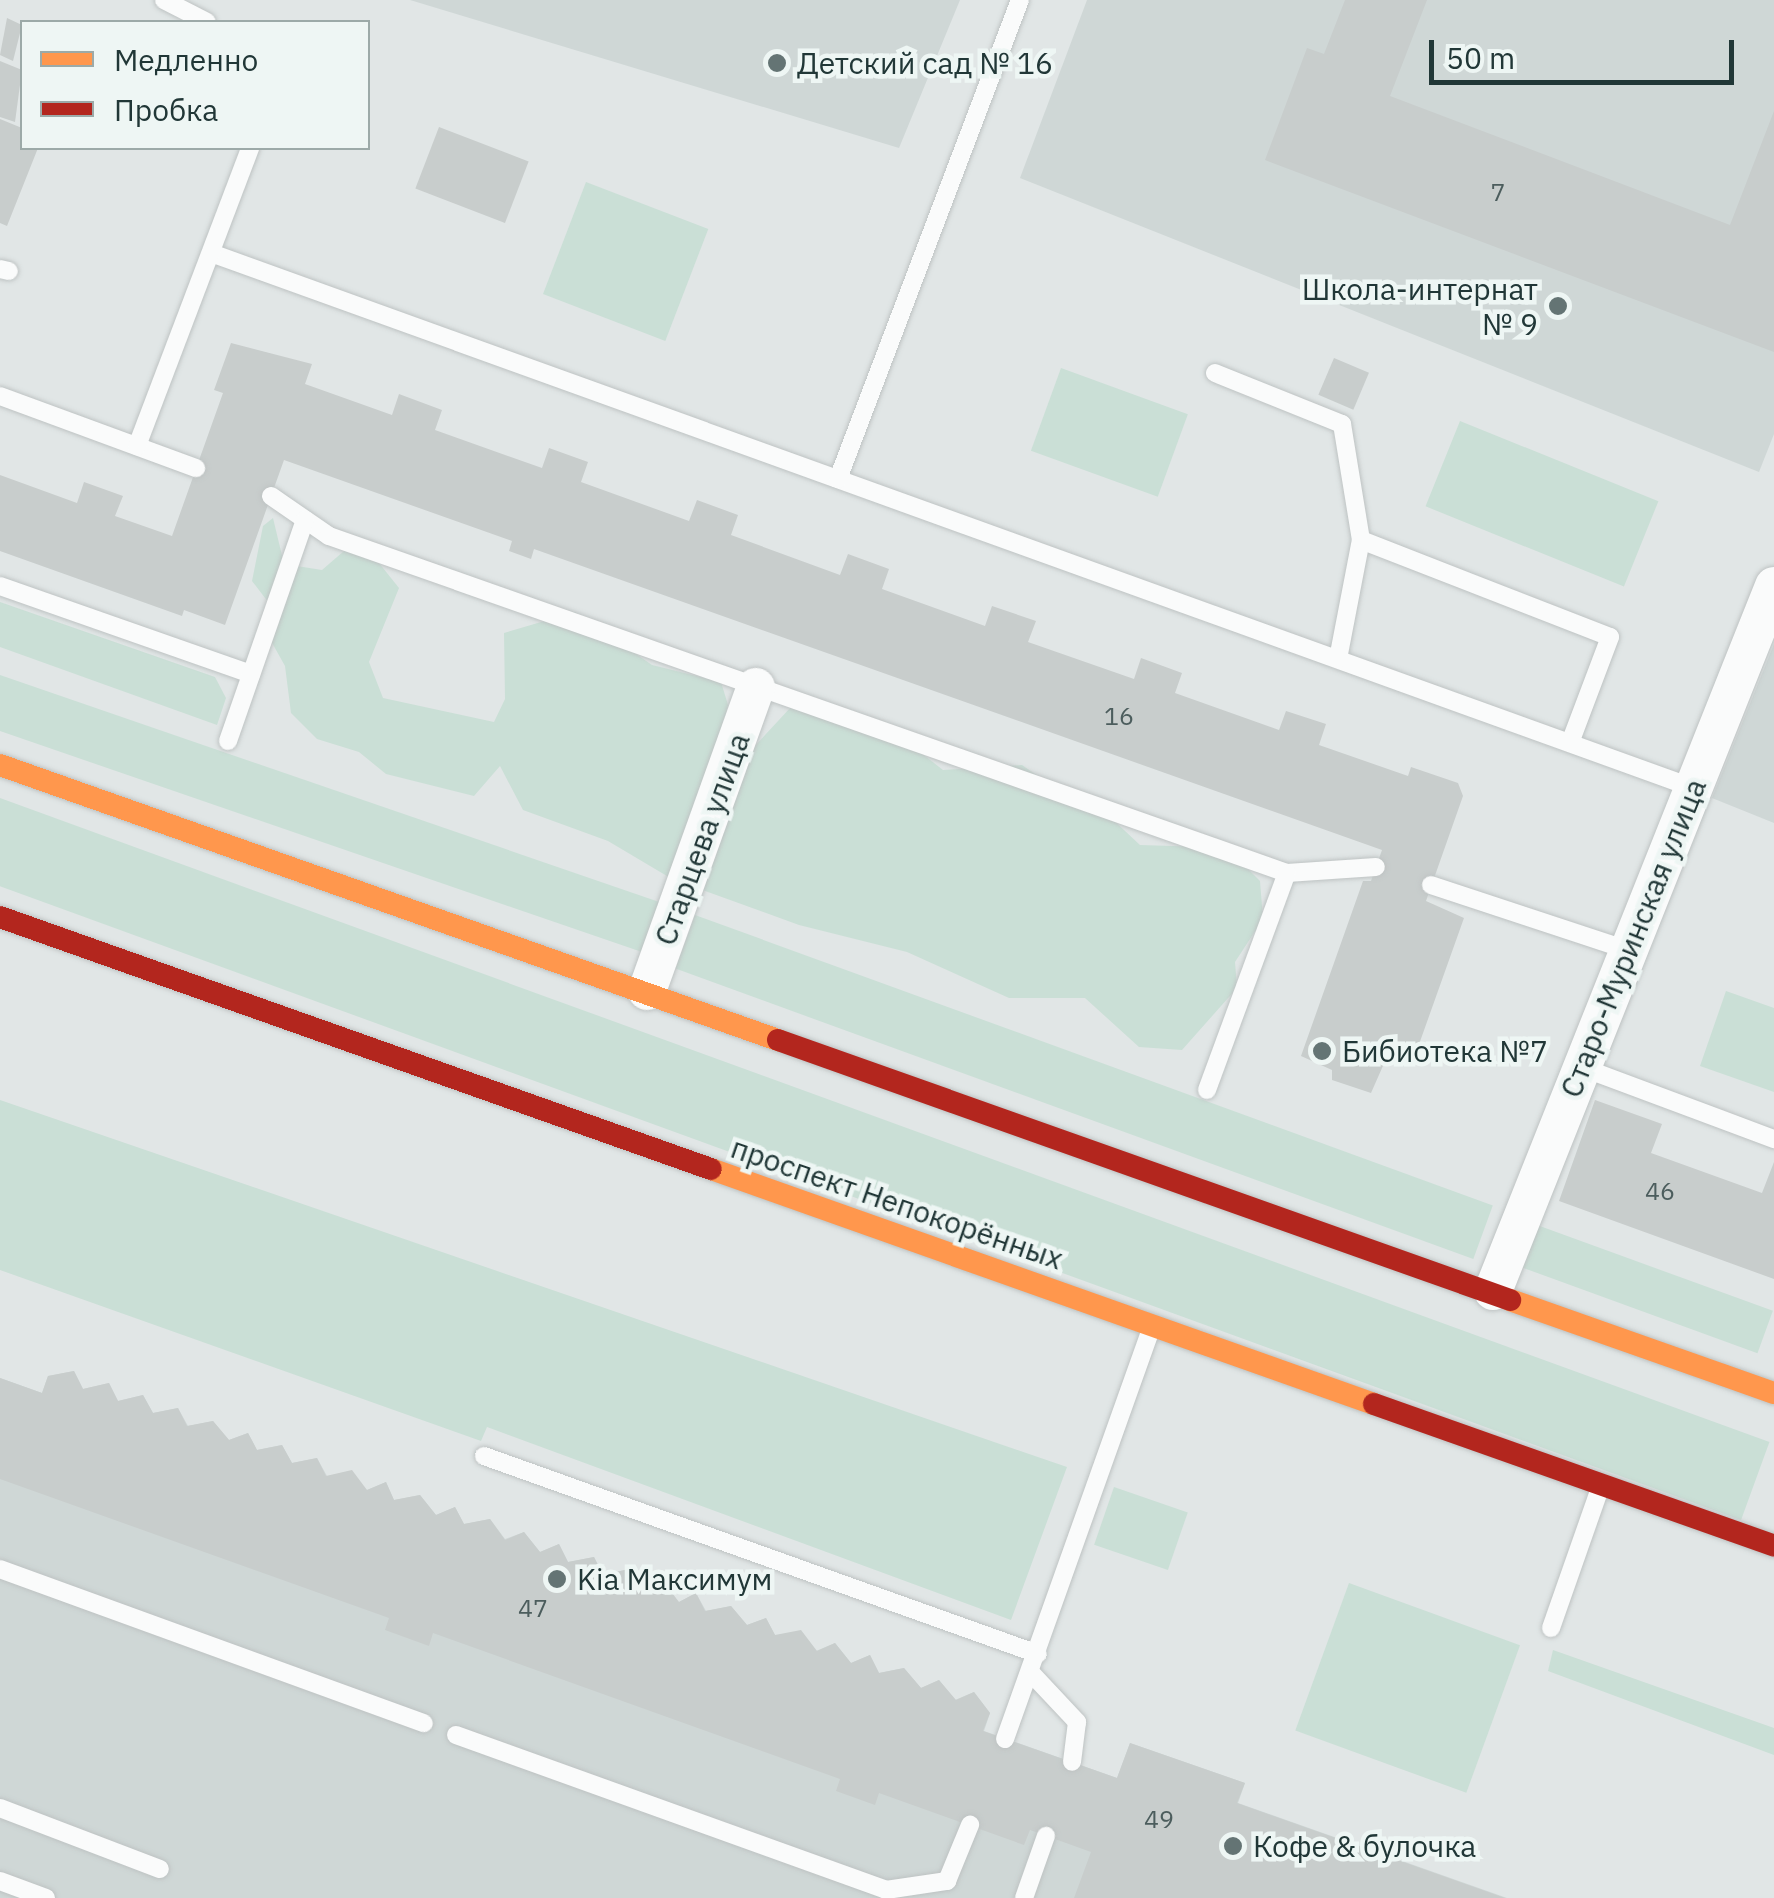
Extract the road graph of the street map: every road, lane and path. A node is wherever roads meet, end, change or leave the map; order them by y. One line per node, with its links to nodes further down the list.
1 (164, 0): 3 (lane)
2 (1020, 0): 10 (lane)
3 (203, 20)
4 (249, 150): 5 (lane)
5 (210, 253): 8 (lane); 10 (lane)
6 (1215, 372): 13 (lane)
7 (0, 396): 8 (lane)
8 (137, 446): 9 (lane)
9 (196, 468)
10 (838, 479): 16 (lane)
11 (271, 496): 12 (lane)
12 (305, 520): 17 (lane); 18 (lane)
13 (1361, 540): 16 (lane); 20 (lane)
14 (0, 586): 17 (lane)
15 (1774, 586): 22 (street, Старо-Муринская улица)
16 (1338, 658): 20 (lane)
17 (251, 674): 19 (lane)
18 (756, 687): 24 (lane); 28 (street, Старцева улица)
19 (228, 740)
20 (1570, 743): 22 (lane)
21 (0, 765): 28 (main road)
22 (1694, 788): 27 (street, Старо-Муринская улица)
23 (1376, 867): 24 (lane)
24 (1287, 873): 30 (lane)
25 (1431, 885): 27 (lane)
26 (0, 917): 33 (main road, проспект Непокорённых)
27 (1628, 950): 29 (street, Старо-Муринская улица)
28 (647, 990): 32 (main road)
29 (1581, 1067): 31 (lane); 32 (street, Старо-Муринская улица)
30 (1206, 1090)
31 (1774, 1140)
32 (1493, 1291): 34 (main road)
33 (1153, 1325): 36 (main road, проспект Непокорённых); 40 (lane)
34 (1774, 1393)
35 (484, 1456): 40 (lane)
36 (1601, 1486): 37 (main road, проспект Непокорённых); 39 (lane)
37 (1774, 1546)
38 (0, 1569): 42 (lane)
39 (1551, 1628)
40 (1038, 1654): 41 (lane)
41 (1032, 1674): 44 (lane); 45 (lane)
42 (424, 1723)
43 (456, 1735): 47 (lane)
44 (1006, 1739)
45 (1072, 1762)
46 (0, 1808): 49 (lane)
47 (970, 1826)
48 (1046, 1836): 52 (lane)
49 (160, 1869)
50 (0, 1881): 51 (lane)
51 (46, 1898)
52 (1024, 1898)

